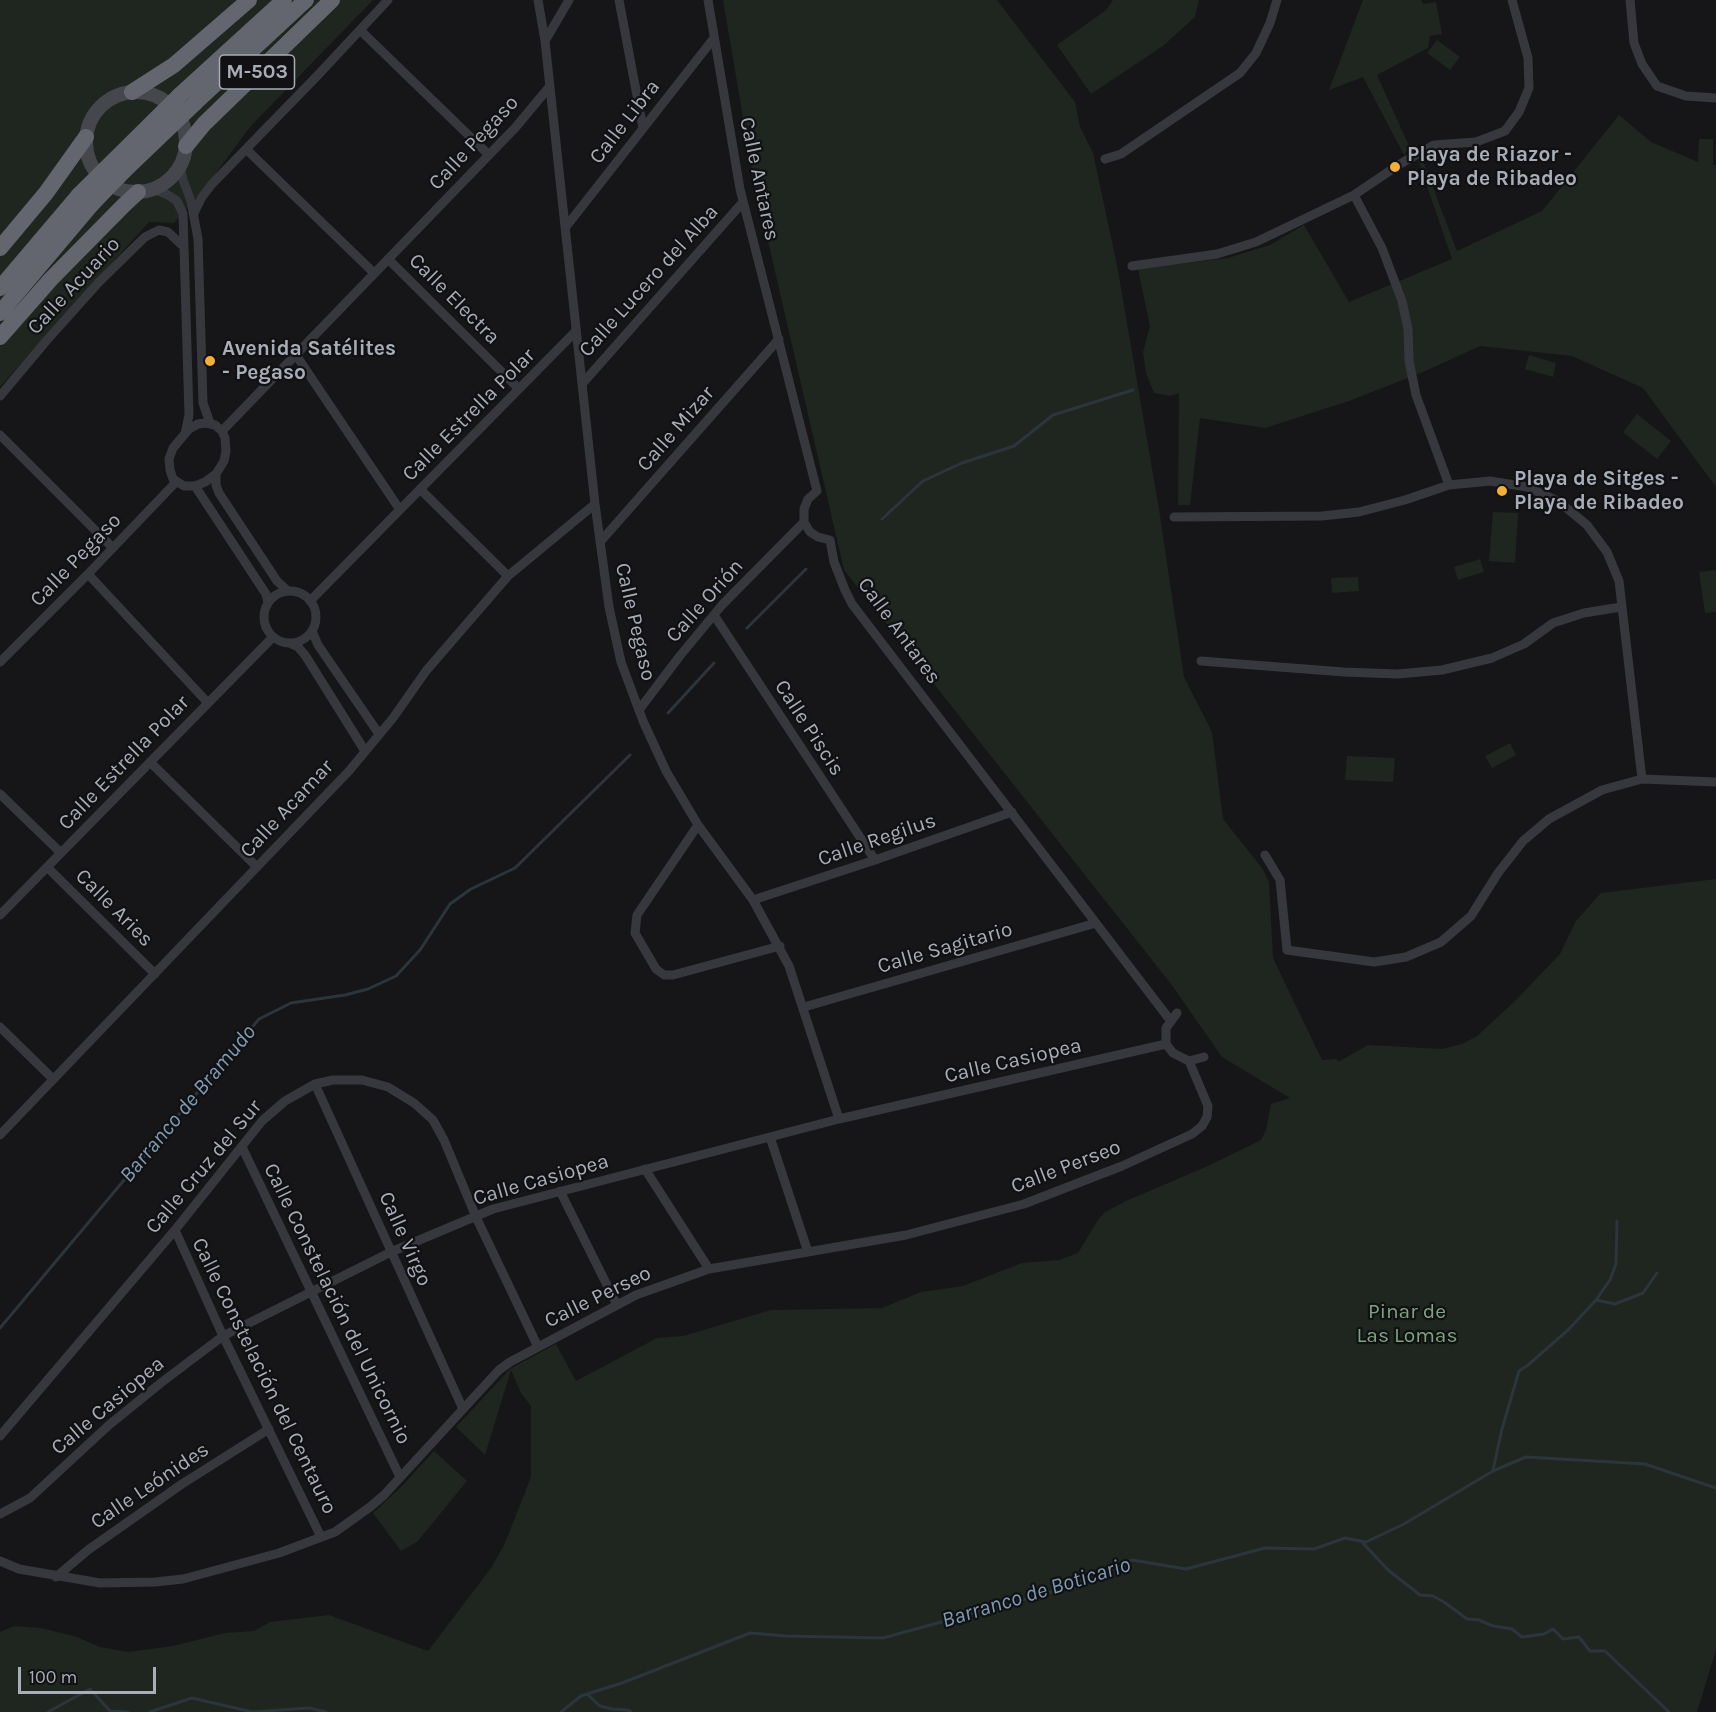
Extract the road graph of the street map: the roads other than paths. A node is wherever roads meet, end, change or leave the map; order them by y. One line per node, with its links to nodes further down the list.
1 (249, 0): 17 (highway, M-503)
2 (284, 0): 28 (highway, M-503, bridge)
3 (306, 0): 28 (highway, M-503, bridge)
4 (332, 0): 21 (highway, M-503)
5 (388, 0): 13 (street)
6 (538, 0): 15 (street, Calle Pegaso)
7 (569, 0): 15 (street)
8 (619, 0): 19 (street)
9 (708, 0): 14 (street, Calle Antares)
10 (1277, 0): 24 (street)
11 (1512, 0): 27 (street)
12 (1630, 0): 18 (street)
13 (360, 30): 22 (street); 23 (street)
14 (714, 38): 19 (street, Calle Libra); 29 (street, Calle Antares)
15 (545, 41): 16 (street, Calle Pegaso)
16 (550, 86): 23 (street, Calle Pegaso); 31 (street, Calle Pegaso)
17 (132, 92): 20 (street); 21 (street)
18 (1716, 98)
19 (643, 128): 31 (street, Calle Libra)
20 (86, 137): 26 (street); 33 (highway)
21 (186, 146): 25 (street)
22 (246, 149): 30 (street); 36 (street)
23 (489, 155): 34 (street, Calle Pegaso)
24 (1105, 159)
25 (180, 166): 26 (street); 30 (street)
26 (146, 191): 32 (street); 40 (highway)
27 (1354, 195): 35 (street); 52 (street)
28 (85, 200): 37 (highway, M-503); 38 (highway, M-503)
29 (743, 202): 41 (street, Calle Antares); 43 (street, Calle Lucero del Alba)
30 (194, 213): 46 (street)
31 (565, 228): 39 (street, Calle Pegaso)
32 (184, 247): 45 (street, Calle Acuario); 48 (street)
33 (0, 248)
34 (388, 259): 36 (street, Calle Pegaso); 44 (street, Calle Electra)
35 (1131, 266)
36 (374, 273): 42 (street, Calle Pegaso)
37 (0, 288)
38 (0, 313)
39 (576, 331): 43 (street, Calle Pegaso); 44 (street, Calle Estrella Polar)
40 (0, 337)
41 (779, 339): 58 (street, Calle Antares); 59 (street, Calle Mizar)
42 (296, 355): 47 (street, Calle Pegaso); 56 (street)
43 (582, 384): 55 (street, Calle Pegaso)
44 (519, 389): 54 (street, Calle Estrella Polar)
45 (0, 396)
46 (210, 423): 47 (street); 48 (street)
47 (222, 431): 50 (street)
48 (185, 434): 51 (street)
49 (0, 435): 60 (street)
50 (216, 474): 53 (street); 63 (street)
51 (176, 482): 53 (street); 60 (street, Calle Pegaso)
52 (1449, 485): 57 (street); 66 (street)
53 (195, 486): 65 (street)
54 (420, 489): 56 (street, Calle Estrella Polar); 62 (street)
55 (595, 504): 59 (street, Calle Pegaso); 62 (street, Calle Acamar)
56 (400, 510): 64 (street, Calle Estrella Polar)
57 (1174, 517)
58 (804, 522): 67 (street, Calle Orión); 81 (street, Calle Antares)
59 (600, 542): 74 (street, Calle Pegaso)
60 (113, 548): 61 (street, Calle Pegaso)
61 (88, 574): 72 (street, Calle Pegaso); 73 (street)
62 (508, 576): 75 (street, Calle Acamar)
63 (288, 591): 64 (street); 65 (street)
64 (310, 601): 68 (street)
65 (268, 603): 69 (street)
66 (1621, 607): 71 (street); 78 (street)
67 (714, 615): 74 (street, Calle Orión); 85 (street, Calle Piscis)
68 (312, 631): 70 (street); 75 (street)
69 (273, 637): 70 (street); 73 (street, Calle Estrella Polar)
70 (289, 643): 76 (street)
71 (1201, 661)
72 (0, 662)
73 (208, 703): 77 (street, Calle Estrella Polar)
74 (639, 710): 82 (street, Calle Pegaso)
75 (379, 734): 76 (street, Calle Acamar)
76 (365, 751): 87 (street, Calle Acamar)
77 (150, 762): 83 (street, Calle Estrella Polar); 87 (street)
78 (1642, 779): 79 (street); 84 (street)
79 (1716, 782)
80 (0, 794): 83 (street)
81 (1012, 812): 85 (street, Calle Regilus); 90 (street, Calle Antares)
82 (698, 825): 88 (street, Calle Pegaso); 91 (street)
83 (61, 853): 86 (street, Calle Estrella Polar)
84 (1265, 855)
85 (874, 860): 88 (street, Calle Regilus)
86 (47, 867): 89 (street, Calle Estrella Polar); 92 (street, Calle Aries)
87 (257, 867): 92 (street, Calle Acamar)
88 (753, 900): 91 (street, Calle Pegaso)
89 (0, 915)
90 (1096, 923): 93 (street, Calle Sagitario); 95 (street, Calle Antares)
91 (780, 946): 93 (street, Calle Pegaso)
92 (155, 974): 98 (street, Calle Acamar)
93 (804, 1007): 100 (street, Calle Pegaso)
94 (0, 1027): 98 (street)
95 (1166, 1044): 97 (street); 100 (street, Calle Casiopea)
96 (1204, 1057): 97 (street)
97 (1189, 1061): 108 (street, Calle Perseo)
98 (53, 1079): 101 (street, Calle Acamar)
99 (315, 1084): 103 (street, Calle Cruz del Sur); 106 (street, Calle Cruz del Sur); 109 (street, Calle Virgo)
100 (839, 1119): 102 (street, Calle Casiopea)
101 (0, 1135)
102 (770, 1137): 104 (street, Calle Casiopea); 108 (street)
103 (242, 1147): 107 (street, Calle Cruz del Sur); 111 (street, Calle Constelación del Unicornio)
104 (645, 1169): 105 (street, Calle Casiopea); 110 (street)
105 (560, 1191): 106 (street, Calle Casiopea); 112 (street)
106 (476, 1217): 109 (street, Calle Casiopea); 114 (street, Calle Cruz del Sur)
107 (175, 1230): 113 (street, Calle Constelación del Centauro); 117 (street, Calle Cruz del Sur)
108 (808, 1251): 110 (street, Calle Perseo)
109 (391, 1252): 111 (street, Calle Casiopea); 115 (street, Calle Virgo)
110 (709, 1269): 112 (street, Calle Perseo)
111 (312, 1292): 113 (street, Calle Casiopea); 118 (street, Calle Constelación del Unicornio)
112 (617, 1305): 114 (street, Calle Perseo)
113 (223, 1336): 116 (street, Calle Constelación del Centauro); 119 (street, Calle Casiopea)
114 (538, 1347): 115 (street, Calle Perseo)
115 (463, 1409): 118 (street, Calle Perseo)
116 (269, 1430): 120 (street, Calle Constelación del Centauro); 122 (street, Calle Leónides)
117 (0, 1436)
118 (400, 1477): 120 (street, Calle Perseo)
119 (0, 1514)
120 (321, 1537): 122 (street, Calle Perseo)
121 (0, 1561): 122 (street, Calle Perseo)
122 (56, 1577)

